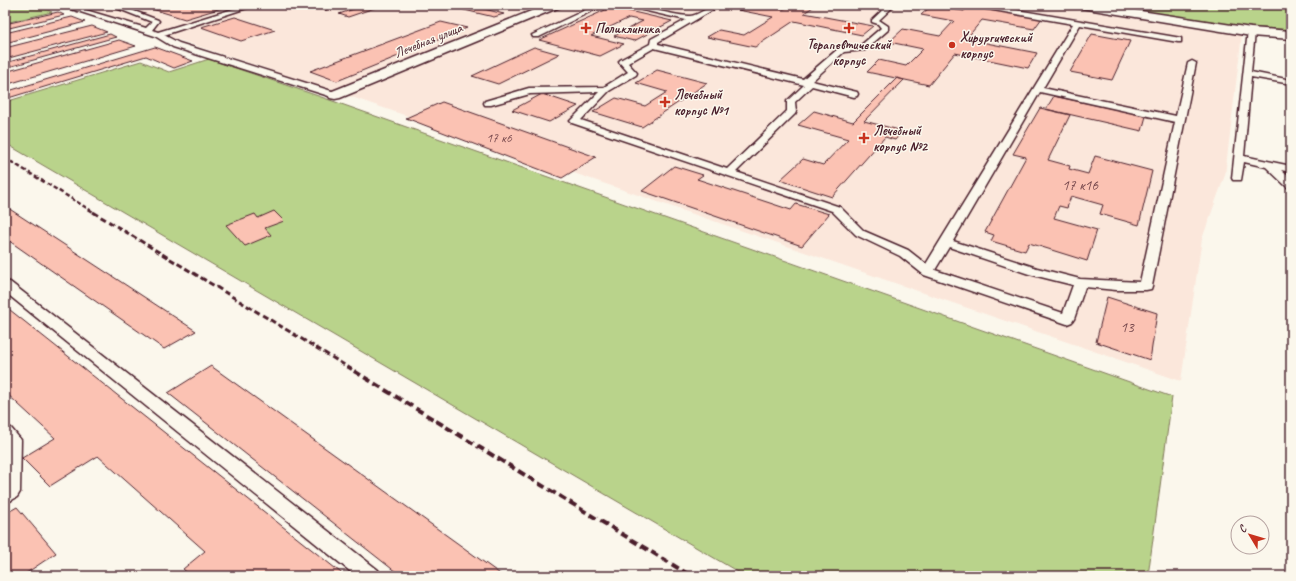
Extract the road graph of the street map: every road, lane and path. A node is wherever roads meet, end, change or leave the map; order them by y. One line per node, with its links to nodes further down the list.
1 (62, 5): 15 (lane)
2 (112, 5): 15 (lane)
3 (252, 5): 17 (lane)
4 (318, 5): 12 (lane)
5 (556, 5): 31 (street, Лечебная улица)
6 (601, 5): 19 (lane)
7 (624, 5): 13 (lane)
8 (718, 5): 13 (lane)
9 (892, 5): 27 (lane)
10 (976, 5): 14 (lane)
11 (1081, 5): 16 (street)
12 (326, 7)
13 (692, 19): 23 (lane)
14 (1078, 22): 18 (lane); 28 (lane)
15 (147, 30): 17 (lane)
16 (1251, 32): 20 (street); 25 (lane)
17 (158, 34): 31 (lane)
18 (1144, 34): 21 (lane); 22 (lane)
19 (536, 35)
20 (1291, 35)
21 (1178, 40)
22 (1140, 42)
23 (654, 45): 27 (lane); 29 (lane)
24 (1192, 63): 33 (lane)
25 (1247, 74): 26 (lane); 34 (lane)
26 (1291, 82)
27 (808, 83): 30 (lane); 37 (lane)
28 (1038, 89): 33 (lane); 40 (lane)
29 (606, 90): 32 (lane); 37 (lane)
30 (854, 94)
31 (335, 95)
32 (488, 103)
33 (1180, 120): 42 (lane)
34 (1239, 158): 35 (lane); 38 (lane)
35 (1269, 164): 36 (lane); 39 (lane)
36 (1291, 169)
37 (729, 173): 41 (lane)
38 (1237, 178)
39 (1291, 185)
40 (945, 242): 41 (lane); 42 (lane)
41 (928, 272): 42 (lane)
42 (1080, 283)
43 (5, 285): 46 (lane)
44 (5, 432): 45 (lane)
45 (5, 496)
46 (372, 576)

